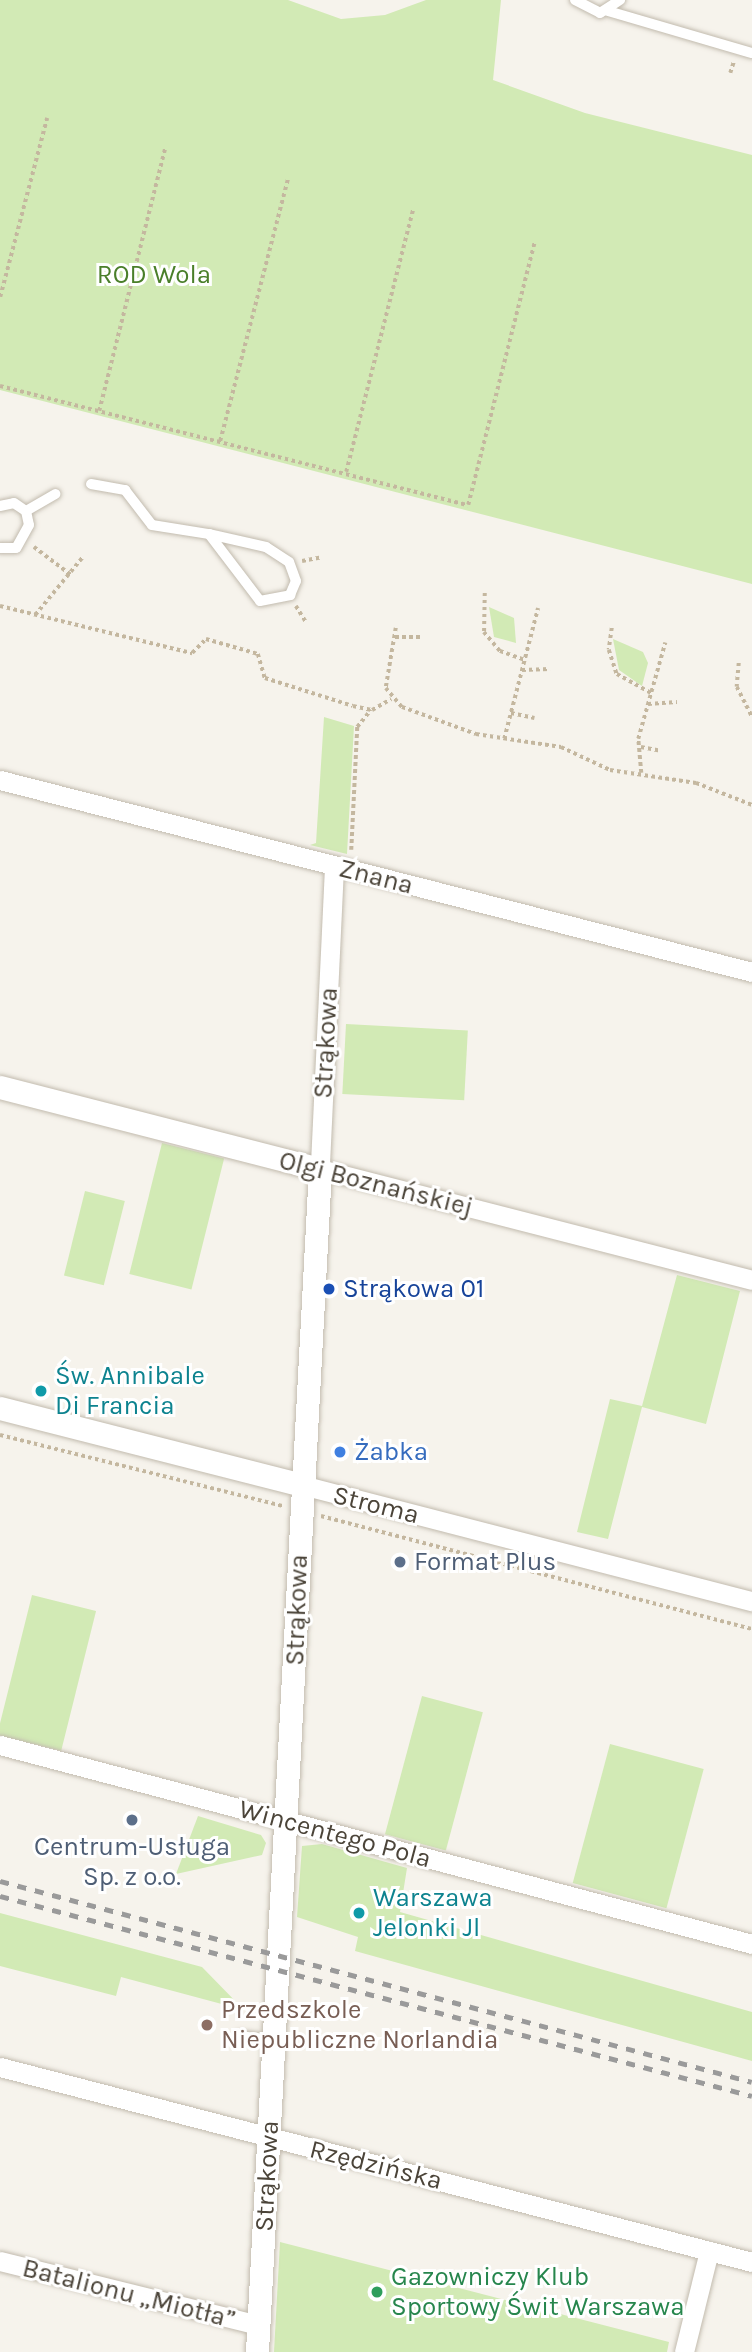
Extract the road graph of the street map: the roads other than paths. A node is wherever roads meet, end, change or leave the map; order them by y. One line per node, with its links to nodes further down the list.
1 (575, 0): 3 (lane)
2 (620, 0): 3 (lane)
3 (608, 11): 4 (lane)
4 (752, 53)
5 (91, 484): 9 (lane)
6 (55, 494): 8 (lane)
7 (0, 506): 8 (lane)
8 (26, 511): 10 (lane)
9 (209, 534): 9 (lane)
10 (0, 548)
11 (0, 779): 12 (street, Znana)
12 (343, 863): 13 (street, Znana); 15 (street, Strąkowa)
13 (752, 972)
14 (0, 1087): 15 (street, Olgi Boznańskiej)
15 (320, 1169): 16 (street, Olgi Boznańskiej); 18 (street, Strąkowa)
16 (752, 1280)
17 (0, 1408): 18 (street, Stroma)
18 (302, 1485): 19 (street, Stroma); 21 (street, Strąkowa)
19 (752, 1601)
20 (0, 1745): 21 (street, Wincentego Pola)
21 (288, 1822): 22 (street, Wincentego Pola); 24 (street, Strąkowa)
22 (752, 1944)
23 (240, 2036): 24 (lane)
24 (273, 2040): 26 (street, Strąkowa)
25 (0, 2067): 26 (street, Rzędzińska)
26 (270, 2138): 27 (street, Rzędzińska); 30 (street, Strąkowa)
27 (709, 2251): 29 (street, Rzędzińska); 32 (street)
28 (0, 2261): 30 (street, Batalionu „Miotła”)
29 (752, 2262)
30 (258, 2325): 31 (street, Strąkowa)
31 (257, 2352)
32 (684, 2352)

